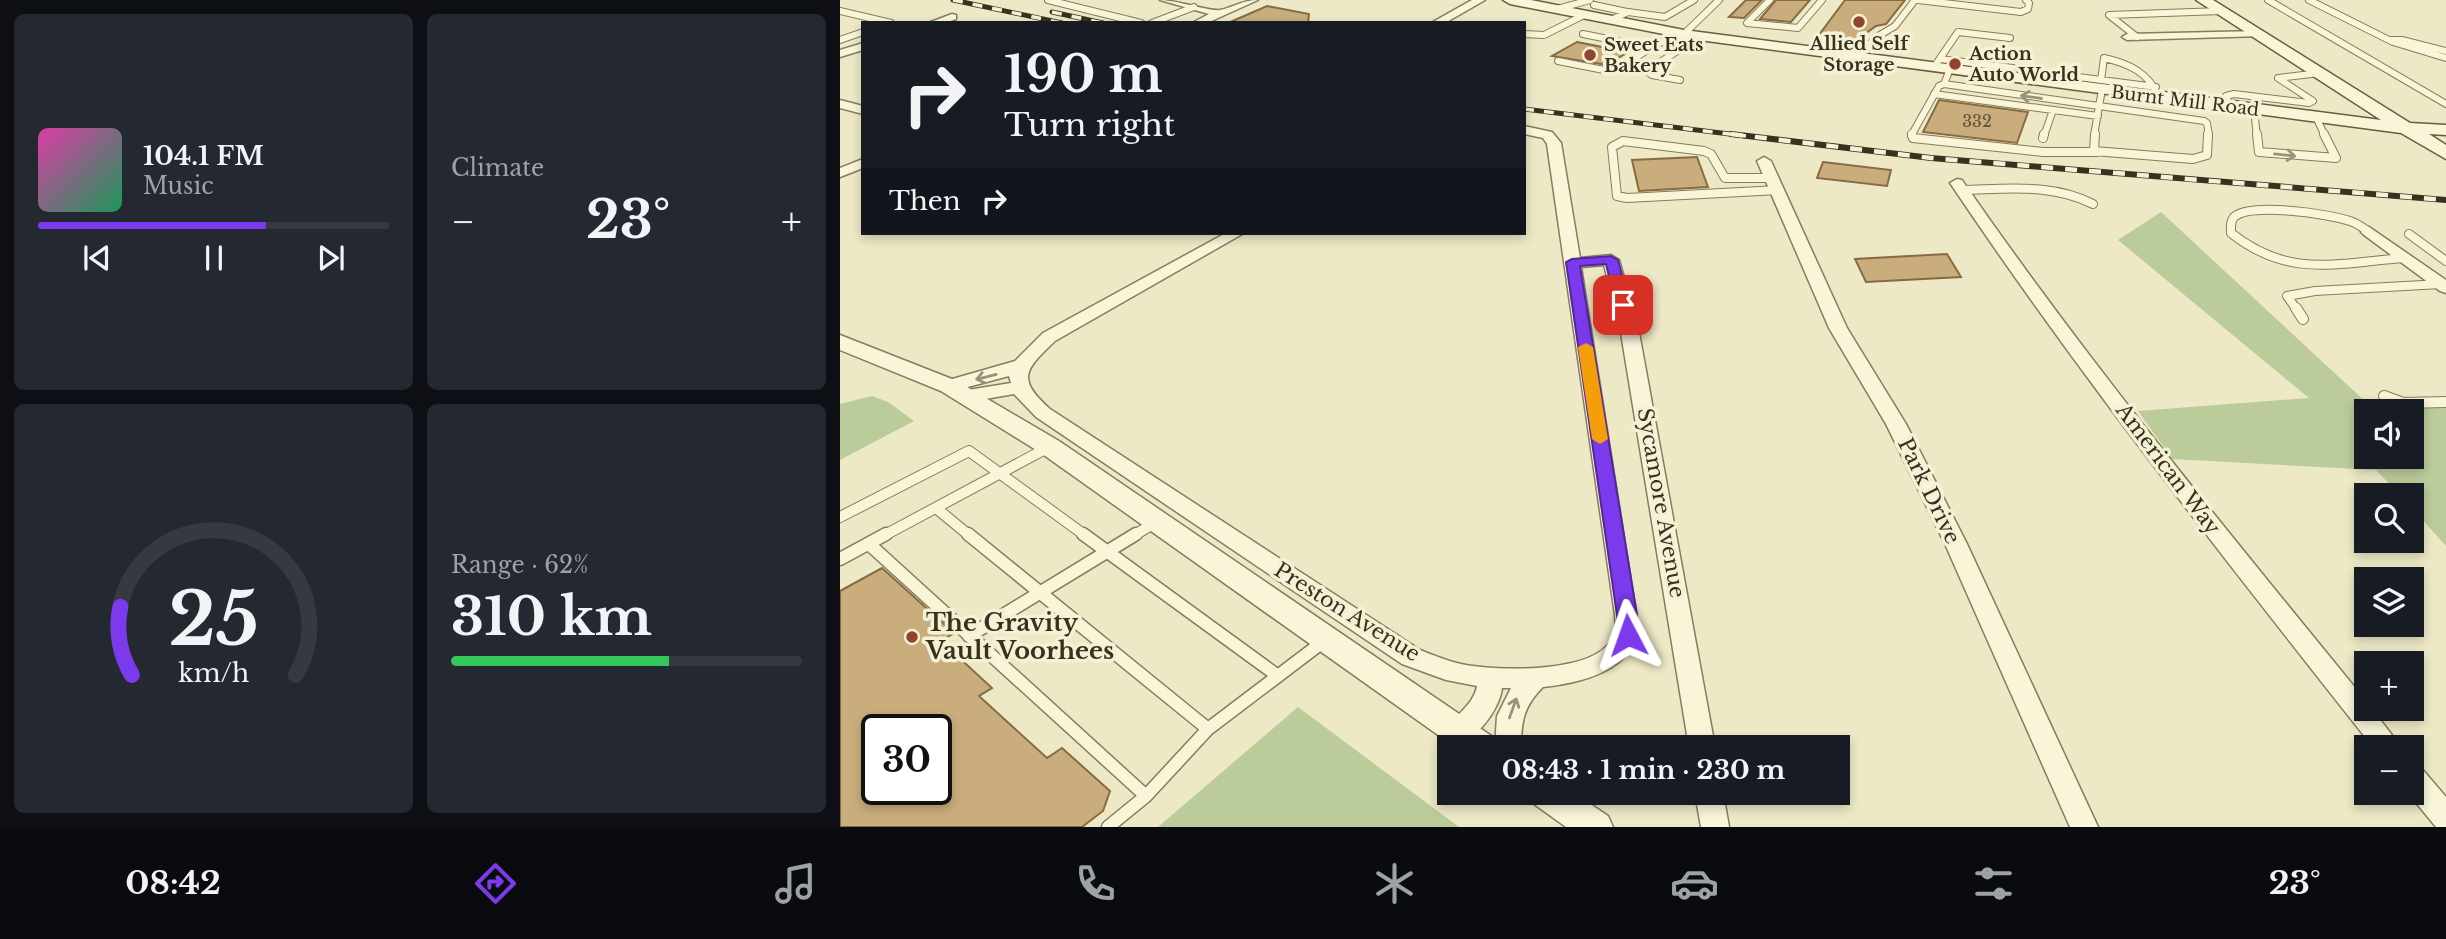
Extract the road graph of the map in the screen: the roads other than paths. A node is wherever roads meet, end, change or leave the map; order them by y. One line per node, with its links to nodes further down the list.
1 (1048, 0): 26 (lane)
2 (1165, 0): 17 (street)
3 (1253, 0): 21 (street)
4 (1480, 0): 29 (street)
5 (1510, 0): 15 (main road, Burnt Mill Road)
6 (1694, 0): 20 (lane)
7 (1718, 0): 33 (lane)
8 (1770, 0): 9 (lane)
9 (1822, 0)
10 (1917, 0): 11 (lane); 44 (lane)
11 (2026, 0)
12 (2203, 0): 19 (main road)
13 (2268, 0): 56 (lane)
14 (2309, 0): 39 (lane)
15 (1561, 5): 16 (main road, Burnt Mill Road)
16 (1588, 6): 20 (lane); 23 (main road, Burnt Mill Road); 31 (lane)
17 (1194, 7): 21 (street); 27 (lane)
18 (840, 11): 24 (lane)
19 (2221, 11): 34 (main road); 36 (lane)
20 (1628, 12): 23 (lane)
21 (1220, 14): 28 (street)
22 (952, 17): 25 (street)
23 (1611, 20): 33 (main road, Burnt Mill Road)
24 (882, 21)
25 (939, 21)
26 (1132, 21)
27 (1157, 21)
28 (1202, 21)
29 (1440, 21)
30 (861, 33): 38 (lane)
31 (1526, 34)
32 (1583, 34): 42 (lane)
33 (1684, 34): 35 (main road, Burnt Mill Road); 42 (lane)
34 (2259, 34): 36 (street); 50 (main road)
35 (1701, 36): 44 (main road, Burnt Mill Road); 51 (lane)
36 (2132, 37)
37 (2010, 38): 49 (lane)
38 (840, 40)
39 (2383, 40): 43 (lane); 46 (lane)
40 (1823, 43): 44 (lane)
41 (861, 47): 45 (street)
42 (1652, 48): 47 (lane)
43 (2446, 51)
44 (1862, 52): 49 (main road, Burnt Mill Road)
45 (840, 54)
46 (2446, 58)
47 (1558, 61)
48 (2013, 68): 49 (lane)
49 (1942, 70): 52 (lane, one-way to 49); 52 (main road, Burnt Mill Road); 54 (lane)
50 (2320, 73): 57 (lane); 63 (main road)
51 (1679, 80)
52 (2101, 92): 53 (main road, Burnt Mill Road); 53 (lane); 61 (lane); 67 (lane)
53 (2157, 92): 57 (main road, Burnt Mill Road)
54 (1934, 94): 59 (lane); 67 (lane)
55 (840, 104): 58 (street)
56 (2446, 104)
57 (2230, 107): 60 (main road, Burnt Mill Road)
58 (861, 109)
59 (2053, 110): 61 (lane); 66 (lane)
60 (2254, 110): 62 (main road, Burnt Mill Road); 62 (lane, one-way to 62)
61 (2098, 116): 67 (lane)
62 (2316, 117): 63 (main road, Burnt Mill Road)
63 (2407, 128): 64 (main road, Burnt Mill Road); 68 (main road)
64 (2446, 130)
65 (1526, 131): 80 (street, Preston Avenue)
66 (2043, 138)
67 (2097, 152)
68 (2446, 153)
69 (1764, 161): 72 (street, Park Drive)
70 (861, 164): 71 (street)
71 (840, 173)
72 (1776, 184): 72 (lane); 117 (street, Park Drive)
73 (1960, 187): 74 (lane); 108 (street, American Way)
74 (2093, 204)
75 (2369, 232): 78 (street); 78 (lane)
76 (2409, 234): 79 (lane)
77 (1233, 235): 84 (street)
78 (2404, 257): 81 (street)
79 (2446, 261)
80 (1572, 262): 102 (street, Preston Avenue); 107 (street, Sycamore Avenue)
81 (2443, 286): 82 (lane)
82 (2303, 319)
83 (840, 342): 86 (street, Preston Avenue)
84 (1021, 365): 85 (street); 86 (street, one-way to 86)
85 (1021, 387): 86 (street); 101 (street, Preston Avenue)
86 (958, 391): 89 (street, Preston Avenue)
87 (2384, 396): 88 (lane)
88 (2446, 402)
89 (1050, 447): 90 (lane); 93 (street, Preston Avenue)
90 (1001, 473): 91 (lane); 92 (lane); 95 (lane)
91 (936, 508): 94 (lane); 97 (lane)
92 (840, 517)
93 (1156, 521): 95 (lane); 99 (street, Preston Avenue)
94 (869, 544): 96 (lane); 98 (lane)
95 (1108, 551): 97 (lane); 100 (lane)
96 (840, 559)
97 (1040, 592): 98 (lane); 103 (lane)
98 (969, 636): 110 (lane)
99 (1326, 640): 100 (lane); 104 (street, Preston Avenue)
100 (1278, 676): 103 (lane)
101 (1491, 677): 102 (street, Preston Avenue); 105 (street)
102 (1537, 677): 106 (street, one-way to 102)
103 (1209, 729): 110 (lane)
104 (1463, 735)
105 (1472, 735)
106 (1509, 735)
107 (1700, 735)
108 (2378, 735)
109 (2424, 791): 113 (street)
110 (1146, 796): 114 (lane)
111 (1563, 805): 115 (street)
112 (1711, 805): 116 (street)
113 (2446, 818)
114 (1108, 827)
115 (1595, 827)
116 (1715, 827)
117 (2084, 827)

